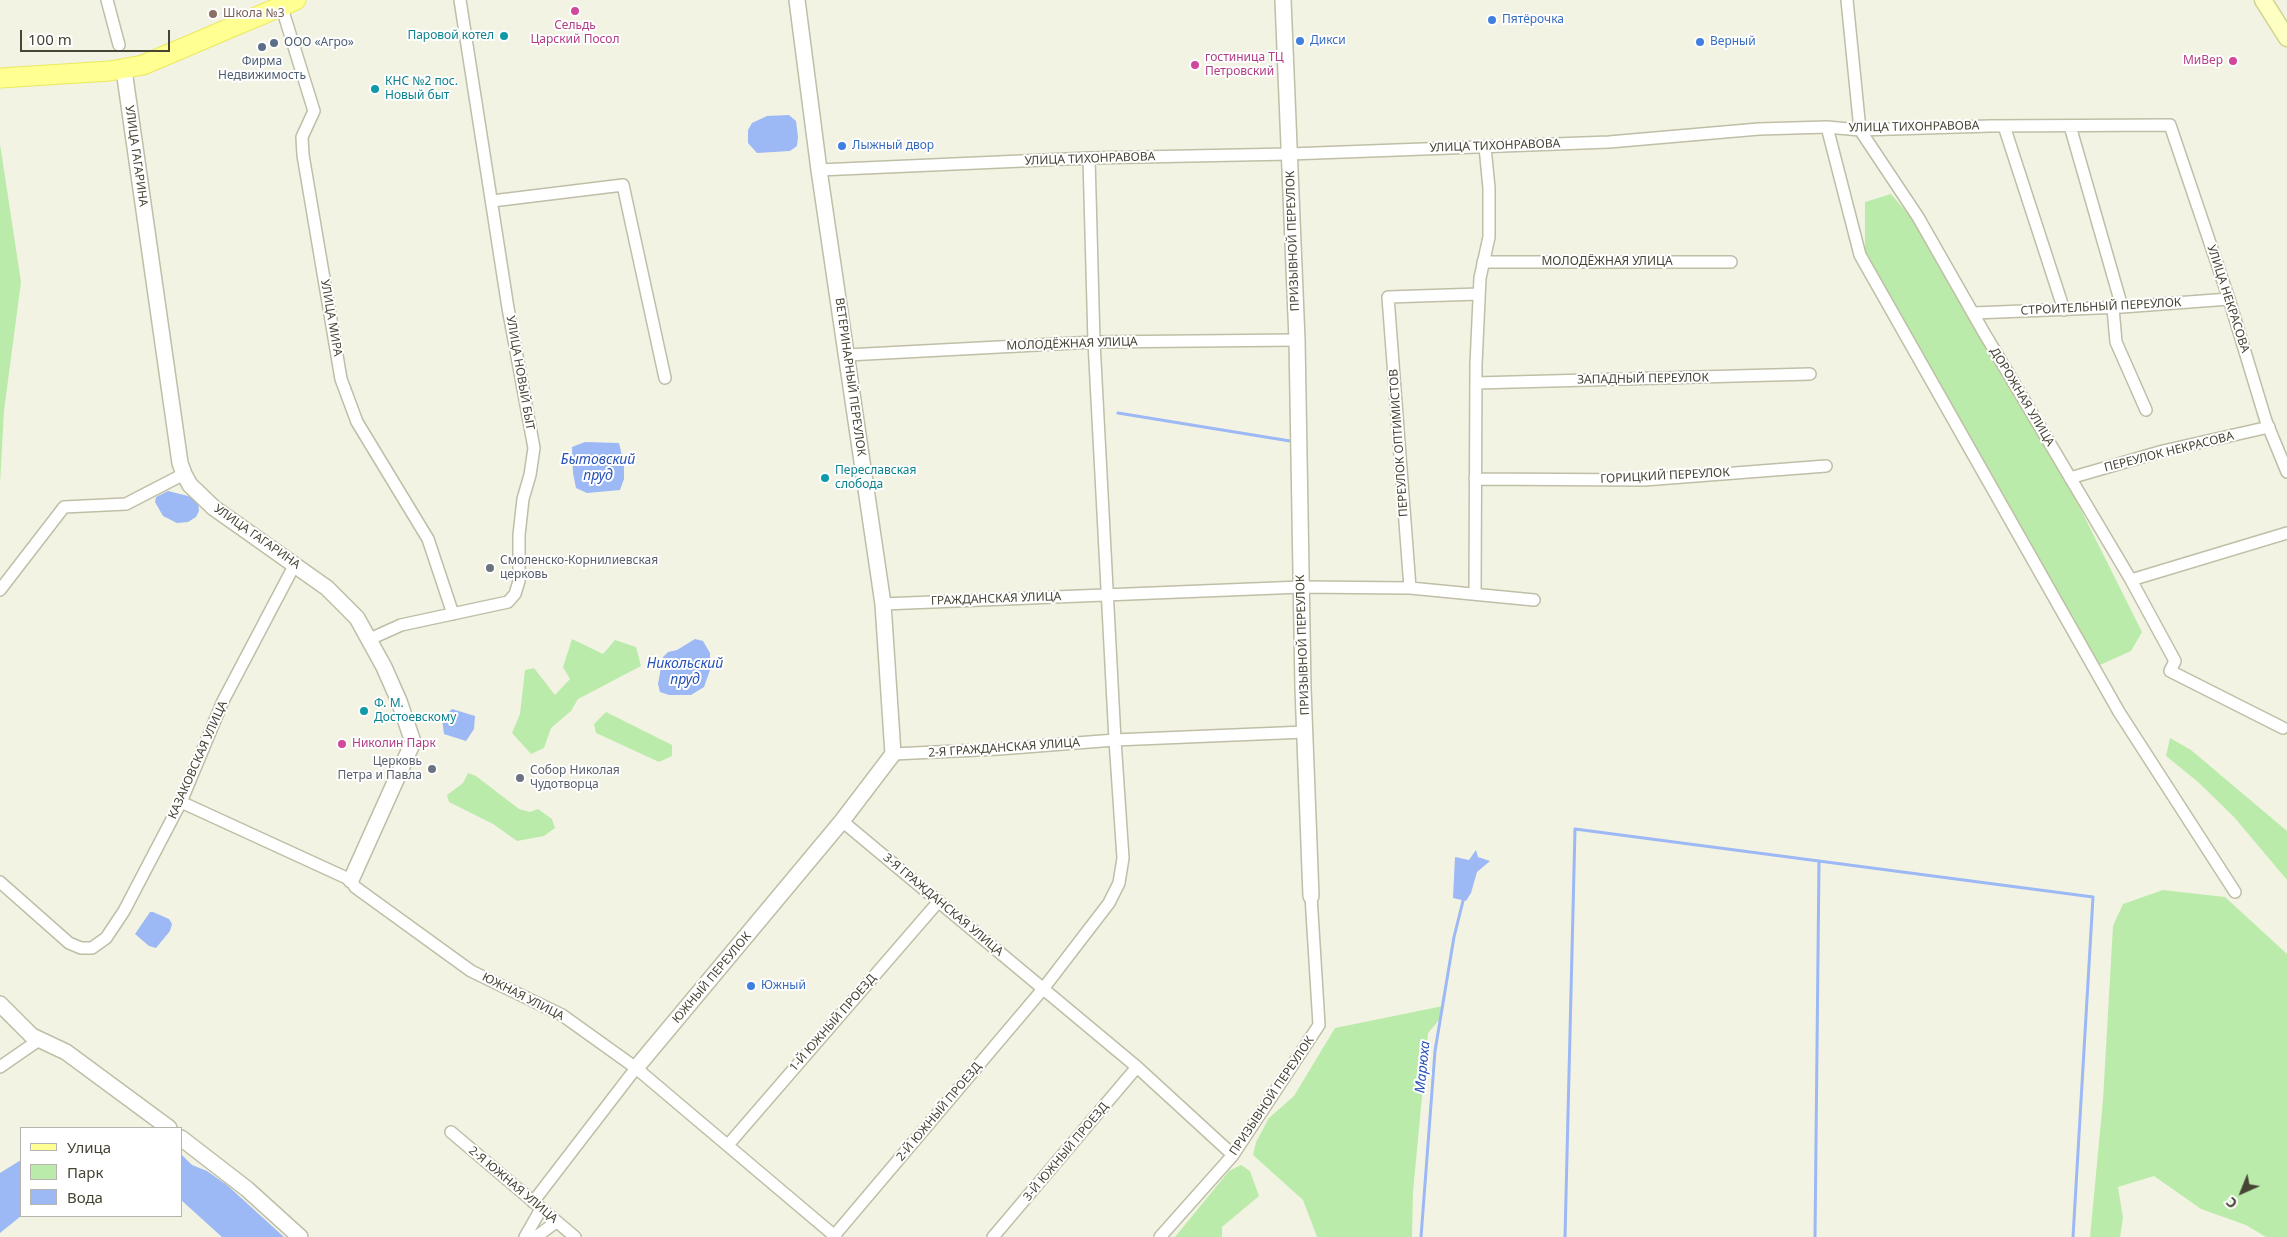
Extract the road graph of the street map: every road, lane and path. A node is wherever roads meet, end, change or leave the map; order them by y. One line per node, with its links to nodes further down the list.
1 (107, 0): 9 (street)
2 (460, 0): 21 (street, УЛИЦА НОВЫЙ БЫТ)
3 (797, 0): 20 (street, ВЕТЕРИНАРНЫЙ ПЕРЕУЛОК)
4 (1283, 0): 18 (street, ПРИЗЫВНОЙ ПЕРЕУЛОК)
5 (1846, 0): 16 (street, ДОРОЖНАЯ УЛИЦА)
6 (2263, 0): 8 (main road)
7 (288, 2): 10 (main road); 52 (street, УЛИЦА МИРА)
8 (2287, 38)
9 (119, 45)
10 (124, 70): 11 (main road); 39 (street, УЛИЦА ГАГАРИНА)
11 (0, 78)
12 (2170, 125): 14 (street, УЛИЦА ТИХОНРАВОВА); 25 (street, УЛИЦА НЕКРАСОВА)
13 (2004, 126): 14 (street, УЛИЦА ТИХОНРАВОВА); 16 (street, УЛИЦА ТИХОНРАВОВА); 27 (street)
14 (2070, 126): 26 (street)
15 (1827, 127): 16 (street, УЛИЦА ТИХОНРАВОВА); 17 (street, УЛИЦА ТИХОНРАВОВА); 62 (street)
16 (1860, 130): 28 (street, ДОРОЖНАЯ УЛИЦА)
17 (1485, 147): 18 (street, УЛИЦА ТИХОНРАВОВА); 22 (street)
18 (1290, 154): 19 (street, УЛИЦА ТИХОНРАВОВА); 29 (street, ПРИЗЫВНОЙ ПЕРЕУЛОК)
19 (1089, 158): 20 (street, УЛИЦА ТИХОНРАВОВА); 30 (street)
20 (819, 170): 31 (street, ВЕТЕРИНАРНЫЙ ПЕРЕУЛОК)
21 (492, 201): 33 (street); 52 (street, УЛИЦА НОВЫЙ БЫТ)
22 (1483, 262): 23 (street, МОЛОДЁЖНАЯ УЛИЦА); 24 (street)
23 (1731, 262)
24 (1479, 294): 34 (street); 46 (street, ПЕРЕУЛОК ОПТИМИСТОВ)
25 (2229, 299): 26 (street, СТРОИТЕЛЬНЫЙ ПЕРЕУЛОК); 36 (street, УЛИЦА НЕКРАСОВА)
26 (2118, 308): 27 (street, СТРОИТЕЛЬНЫЙ ПЕРЕУЛОК); 35 (street)
27 (2064, 310): 28 (street, СТРОИТЕЛЬНЫЙ ПЕРЕУЛОК)
28 (1974, 313): 40 (street, ДОРОЖНАЯ УЛИЦА)
29 (1297, 340): 30 (street, МОЛОДЁЖНАЯ УЛИЦА); 45 (street, ПРИЗЫВНОЙ ПЕРЕУЛОК)
30 (1094, 342): 31 (street, МОЛОДЁЖНАЯ УЛИЦА); 49 (street)
31 (847, 355): 51 (street, ВЕТЕРИНАРНЫЙ ПЕРЕУЛОК)
32 (1810, 374): 34 (street, ЗАПАДНЫЙ ПЕРЕУЛОК)
33 (665, 378)
34 (1476, 383): 41 (street)
35 (2146, 410)
36 (2269, 426): 38 (street, УЛИЦА НЕКРАСОВА); 40 (street, ПЕРЕУЛОК НЕКРАСОВА)
37 (1826, 466): 41 (street, ГОРИЦКИЙ ПЕРЕУЛОК)
38 (2287, 472)
39 (184, 474): 43 (street, УЛИЦА ГАГАРИНА); 47 (street)
40 (2070, 478): 44 (street, ДОРОЖНАЯ УЛИЦА)
41 (1475, 479): 48 (street)
42 (2287, 533): 44 (street)
43 (295, 564): 53 (street, УЛИЦА ГАГАРИНА); 58 (street, КАЗАКОВСКАЯ УЛИЦА)
44 (2131, 580): 54 (street, ДОРОЖНАЯ УЛИЦА)
45 (1301, 587): 46 (street, ГРАЖДАНСКАЯ УЛИЦА); 49 (street, ГРАЖДАНСКАЯ УЛИЦА); 55 (street, ПРИЗЫВНОЙ ПЕРЕУЛОК)
46 (1410, 588): 48 (street, ГРАЖДАНСКАЯ УЛИЦА)
47 (0, 590)
48 (1475, 594): 50 (street, ГРАЖДАНСКАЯ УЛИЦА)
49 (1108, 595): 51 (street, ГРАЖДАНСКАЯ УЛИЦА); 56 (street)
50 (1534, 600)
51 (883, 604): 57 (street, ВЕТЕРИНАРНЫЙ ПЕРЕУЛОК)
52 (453, 614): 53 (street, УЛИЦА НОВЫЙ БЫТ)
53 (370, 639): 60 (street, УЛИЦА ГАГАРИНА)
54 (2283, 728)
55 (1305, 732): 56 (street, 2-Я ГРАЖДАНСКАЯ УЛИЦА); 63 (street, ПРИЗЫВНОЙ ПЕРЕУЛОК)
56 (1115, 740): 57 (street, 2-Я ГРАЖДАНСКАЯ УЛИЦА); 65 (street)
57 (893, 754): 59 (street, ЮЖНЫЙ ПЕРЕУЛОК)
58 (181, 802): 60 (street, ЮЖНАЯ УЛИЦА); 61 (street, КАЗАКОВСКАЯ УЛИЦА)
59 (842, 820): 64 (street, 3-Я ГРАЖДАНСКАЯ УЛИЦА); 70 (street, ЮЖНЫЙ ПЕРЕУЛОК)
60 (351, 880): 70 (street, ЮЖНАЯ УЛИЦА)
61 (0, 882)
62 (2234, 892)
63 (1311, 896): 75 (street, ПРИЗЫВНОЙ ПЕРЕУЛОК)
64 (939, 900): 65 (street, 3-Я ГРАЖДАНСКАЯ УЛИЦА); 74 (street, 1-Й ЮЖНЫЙ ПРОЕЗД)
65 (1043, 989): 69 (street, 3-Я ГРАЖДАНСКАЯ УЛИЦА); 82 (street, 2-Й ЮЖНЫЙ ПРОЕЗД)
66 (0, 1004): 67 (street)
67 (39, 1040): 68 (street); 71 (street)
68 (0, 1067)
69 (1137, 1067): 75 (street, 3-Я ГРАЖДАНСКАЯ УЛИЦА); 83 (street, 3-Й ЮЖНЫЙ ПРОЕЗД)
70 (636, 1068): 74 (street, ЮЖНАЯ УЛИЦА); 76 (street, ЮЖНЫЙ ПЕРЕУЛОК)
71 (168, 1127)
72 (451, 1132): 76 (street, 2-Я ЮЖНАЯ УЛИЦА)
73 (182, 1139): 78 (street)
74 (728, 1145): 82 (street, ЮЖНАЯ УЛИЦА)
75 (1233, 1155): 84 (street, ПРИЗЫВНОЙ ПЕРЕУЛОК)
76 (537, 1206): 77 (street, 2-Я ЮЖНАЯ УЛИЦА); 79 (street, ЮЖНЫЙ ПЕРЕУЛОК)
77 (556, 1222): 80 (street); 81 (street, 2-Я ЮЖНАЯ УЛИЦА)
78 (300, 1237)
79 (525, 1237)
80 (536, 1237)
81 (575, 1237)
82 (835, 1237)
83 (993, 1237)
84 (1160, 1237)

